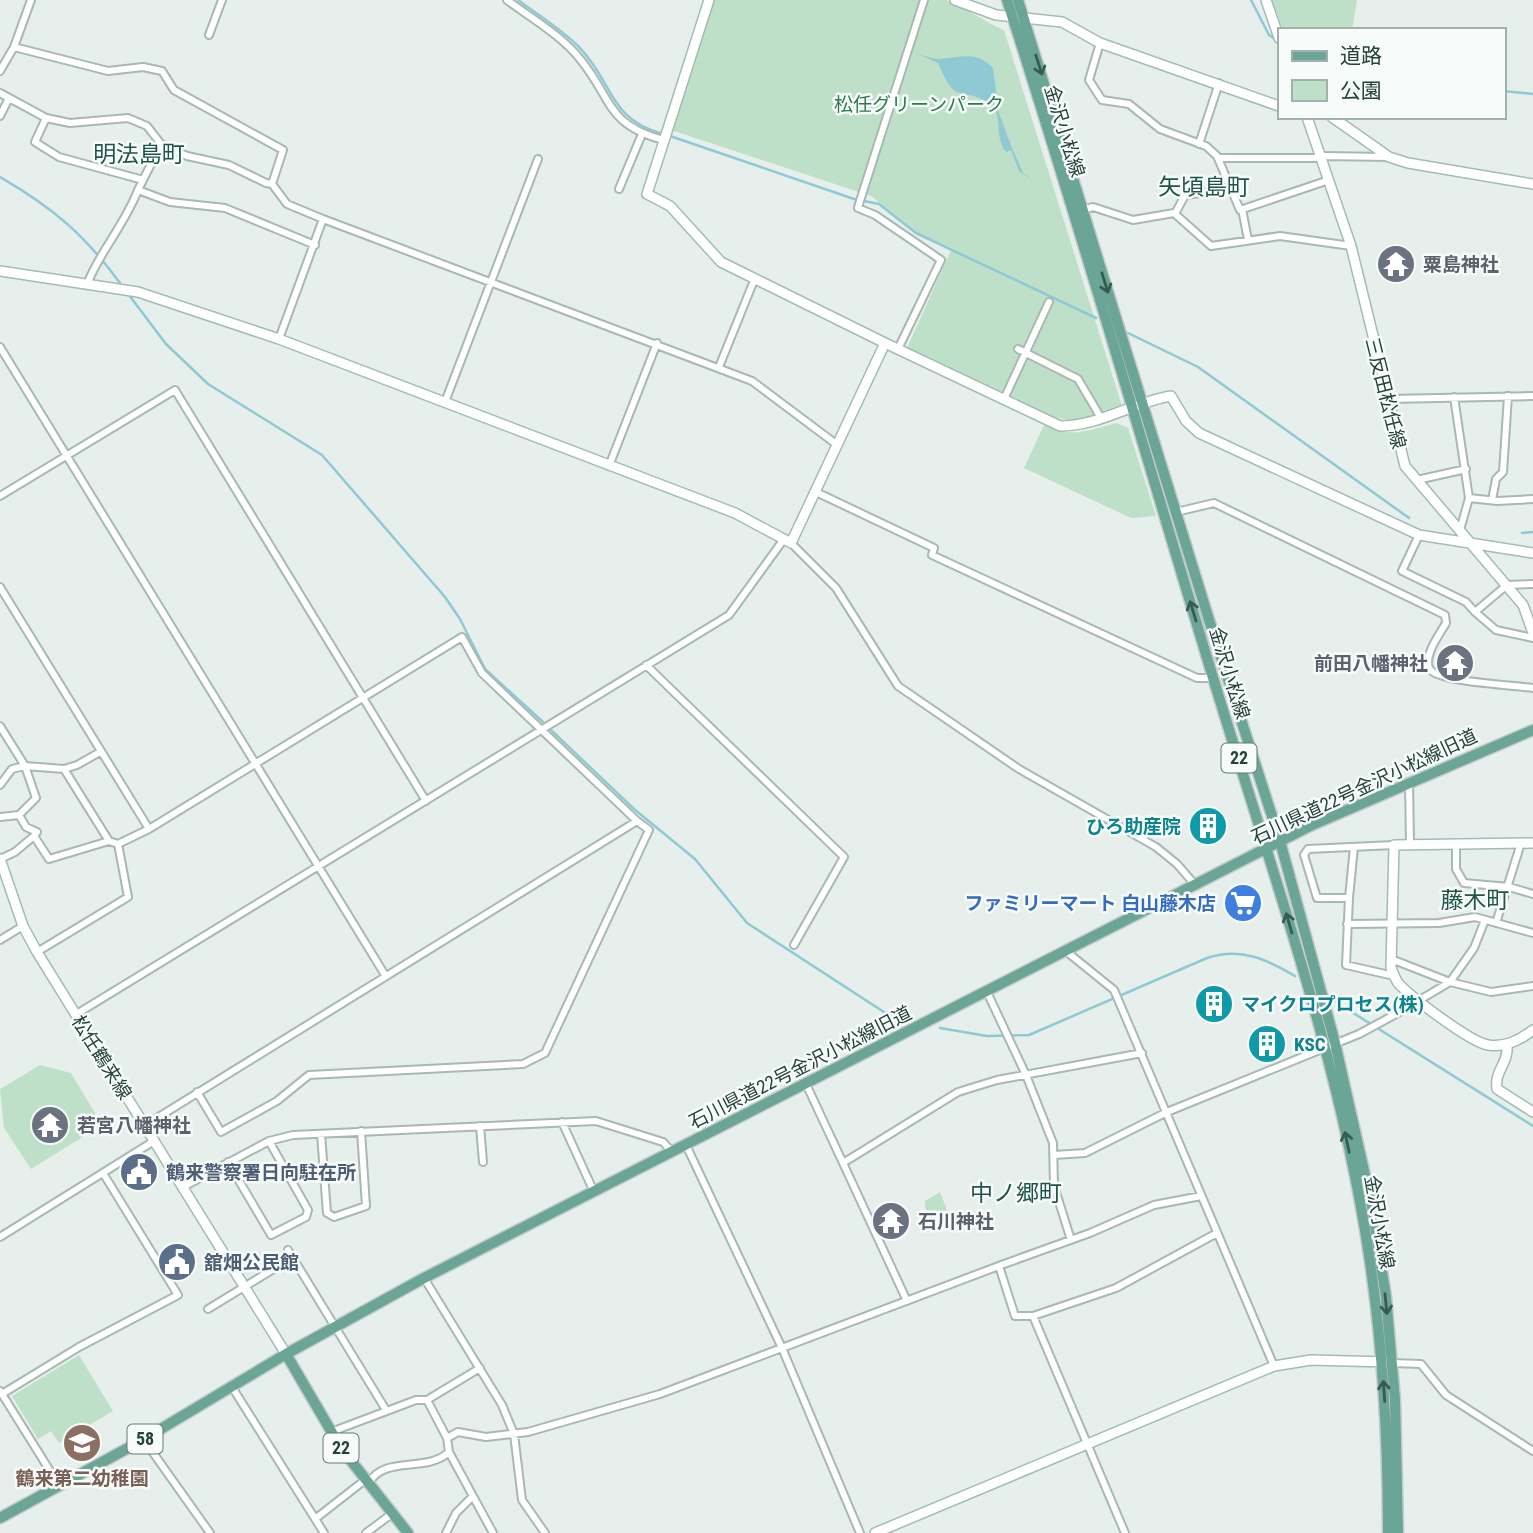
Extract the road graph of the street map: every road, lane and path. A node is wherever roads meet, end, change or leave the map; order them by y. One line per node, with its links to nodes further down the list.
1 (31, 0): 15 (street)
2 (222, 0): 13 (street)
3 (507, 0): 25 (street)
4 (709, 0): 26 (street)
5 (924, 0): 56 (street)
6 (955, 0): 10 (street)
7 (1007, 0): 10 (main road, 金沢小松線 / 22)
8 (1018, 0): 11 (main road, 金沢小松線 / 22)
9 (1266, 0): 12 (street)
10 (1012, 16): 11 (street); 67 (main road, 金沢小松線 / 22)
11 (1024, 18): 14 (street); 41 (main road, 金沢小松線 / 22, one-way to 41)
12 (1278, 33)
13 (209, 35)
14 (1100, 43): 17 (street); 28 (street)
15 (14, 47): 16 (street); 35 (street)
16 (0, 71)
17 (1219, 83): 20 (street); 28 (street)
18 (0, 93): 19 (street)
19 (9, 98): 21 (street); 22 (street)
20 (1278, 106)
21 (0, 117)
22 (46, 118): 27 (street); 33 (street)
23 (1308, 119): 29 (street, 三反田松任線)
24 (1335, 119): 30 (street)
25 (642, 134): 26 (street); 37 (street)
26 (664, 136): 48 (street)
27 (161, 144): 33 (street); 35 (street)
28 (1199, 144): 31 (street)
29 (1321, 157): 30 (street); 31 (street); 34 (street, 三反田松任線)
30 (1389, 157): 36 (street)
31 (1218, 158): 39 (street)
32 (538, 159): 49 (street)
33 (143, 180): 38 (street)
34 (1329, 180): 40 (street); 46 (street, 三反田松任線)
35 (272, 184): 43 (street)
36 (1533, 184)
37 (619, 189)
38 (138, 190): 45 (street); 50 (street)
39 (1232, 190): 40 (street); 42 (street)
40 (1242, 209): 44 (street)
41 (1082, 210): 42 (street); 66 (main road, 金沢小松線 / 22, one-way to 66)
42 (1175, 214): 44 (street)
43 (323, 219): 45 (street); 49 (street)
44 (1248, 240): 46 (street)
45 (315, 245): 52 (street)
46 (1351, 246): 64 (street, 三反田松任線)
47 (0, 271): 50 (street)
48 (755, 278): 54 (street); 59 (street)
49 (491, 281): 53 (street); 65 (street)
50 (88, 282): 52 (street)
51 (1049, 303): 58 (street)
52 (279, 340): 65 (street)
53 (656, 343): 59 (street); 71 (street)
54 (885, 343): 56 (street); 69 (street)
55 (0, 347): 70 (street)
56 (898, 349): 63 (street)
57 (1018, 349): 58 (street)
58 (1026, 353): 63 (street); 68 (street)
59 (719, 367): 69 (street)
60 (1508, 396): 61 (street); 62 (street); 78 (street)
61 (1533, 396)
62 (1454, 397): 64 (street); 72 (street)
63 (1004, 399): 68 (street)
64 (1389, 399): 73 (street, 三反田松任線)
65 (445, 402): 71 (street)
66 (1142, 404): 67 (street); 79 (main road, 金沢小松線 / 22); 81 (street)
67 (1131, 408): 68 (street); 91 (main road, 金沢小松線 / 22, one-way to 67)
68 (1101, 418)
69 (836, 444): 74 (street)
70 (66, 456): 75 (street); 93 (street); 98 (street)
71 (610, 466): 82 (street)
72 (1466, 469): 73 (street); 76 (street)
73 (1417, 480): 80 (street, 三反田松任線)
74 (816, 492): 82 (street); 91 (street)
75 (0, 496)
76 (1469, 498): 78 (street); 80 (street)
77 (1533, 499): 78 (street)
78 (1492, 500)
79 (1177, 512): 92 (street); 110 (main road, 金沢小松線 / 22)
80 (1460, 530): 83 (street, 三反田松任線)
81 (1419, 535): 83 (street); 88 (street)
82 (787, 541): 90 (street); 121 (street)
83 (1473, 544): 84 (street); 86 (street, 三反田松任線)
84 (1533, 553)
85 (1533, 584): 86 (street)
86 (1507, 585): 88 (street); 89 (street, 三反田松任線)
87 (0, 587): 97 (street)
88 (1475, 612): 89 (street)
89 (1533, 635)
90 (646, 665): 95 (street); 132 (street)
91 (1213, 678): 118 (main road, 金沢小松線 / 22)
92 (1533, 688)
93 (364, 696): 95 (street); 98 (street); 103 (street)
94 (0, 726): 99 (street)
95 (540, 730): 103 (street); 106 (street)
96 (1533, 730): 101 (main road, 石川県道22号金沢小松線旧道)
97 (100, 752): 100 (street); 107 (street)
98 (256, 763): 107 (street); 120 (street)
99 (25, 766): 100 (street); 102 (street); 104 (street)
100 (64, 769): 109 (street)
101 (1409, 781): 110 (main road, 石川県道22号金沢小松線旧道); 114 (street)
102 (0, 785)
103 (426, 801): 120 (street)
104 (19, 815): 105 (street); 108 (street)
105 (0, 817)
106 (637, 821): 136 (street); 149 (street)
107 (149, 829): 113 (street)
108 (34, 836): 109 (street); 119 (street)
109 (109, 841): 113 (street)
110 (1280, 841): 118 (main road, 石川県道22号金沢小松線旧道); 144 (main road, 金沢小松線 / 22)
111 (1521, 843): 112 (street); 115 (street); 122 (street)
112 (1533, 843)
113 (118, 844): 133 (street)
114 (1410, 844): 115 (street); 116 (street)
115 (1456, 844): 122 (street)
116 (1394, 845): 117 (street); 126 (street)
117 (1354, 847): 124 (street); 124 (street)
118 (1267, 848): 121 (main road, 石川県道22号金沢小松線旧道); 144 (main road, 金沢小松線 / 22, one-way to 118)
119 (0, 859): 129 (street, 松任鶴来線)
120 (318, 868): 136 (street); 142 (street)
121 (1196, 886): 134 (main road, 石川県道22号金沢小松線旧道)
122 (1509, 887): 123 (street); 128 (street)
123 (1533, 894)
124 (1349, 898): 127 (street)
125 (1485, 920): 126 (street); 128 (street); 138 (street)
126 (1392, 921): 127 (street); 135 (street)
127 (1347, 923): 137 (street)
128 (1496, 923): 130 (street)
129 (23, 926): 131 (street); 133 (street, 松任鶴来線)
130 (1533, 933)
131 (0, 940)
132 (794, 945)
133 (37, 952): 142 (street, 松任鶴来線)
134 (1067, 952): 140 (main road, 石川県道22号金沢小松線旧道); 146 (street)
135 (1391, 959): 137 (street); 138 (street)
136 (385, 975): 149 (street)
137 (1394, 976): 141 (street)
138 (1450, 982): 139 (street); 141 (street)
139 (1533, 986)
140 (987, 992): 147 (street); 148 (main road, 石川県道22号金沢小松線旧道)
141 (1421, 1000): 144 (street); 145 (street)
142 (75, 1015): 153 (street, 松任鶴来線)
143 (1533, 1030): 145 (street)
144 (1329, 1045): 150 (street); 183 (main road, 金沢小松線 / 22)
145 (1507, 1045): 151 (street)
146 (1142, 1053): 147 (street); 150 (street)
147 (1027, 1075): 161 (street); 164 (street)
148 (806, 1084): 159 (main road, 石川県道22号金沢小松線旧道); 164 (street)
149 (197, 1093): 153 (street)
150 (1167, 1112): 161 (street); 168 (street)
151 (1533, 1112)
152 (562, 1122): 154 (street); 160 (street); 167 (street)
153 (145, 1126): 157 (street, 松任鶴来線)
154 (480, 1126): 155 (street); 163 (street)
155 (361, 1131): 156 (street); 156 (street)
156 (321, 1135): 158 (street)
157 (154, 1141): 165 (street); 166 (street, 松任鶴来線)
158 (269, 1141): 162 (street); 162 (street)
159 (687, 1144): 160 (main road, 石川県道22号金沢小松線旧道); 181 (street)
160 (672, 1152): 167 (main road, 石川県道22号金沢小松線旧道)
161 (1054, 1155): 171 (street)
162 (228, 1162): 166 (street)
163 (483, 1162)
164 (843, 1163): 177 (street)
165 (103, 1172): 170 (street); 187 (street)
166 (183, 1187): 176 (street, 松任鶴来線)
167 (594, 1192): 175 (main road, 石川県道22号金沢小松線旧道)
168 (1201, 1196): 169 (street); 171 (street)
169 (1217, 1233): 179 (street); 184 (street)
170 (0, 1237)
171 (1071, 1240): 174 (street)
172 (288, 1251): 180 (street)
173 (285, 1262): 176 (street)
174 (999, 1266): 177 (street); 179 (street)
175 (424, 1278): 180 (main road, 石川県道22号金沢小松線旧道); 185 (street)
176 (243, 1287): 178 (street); 182 (street, 松任鶴来線)
177 (907, 1301): 181 (street)
178 (208, 1309)
179 (1033, 1316): 194 (street)
180 (334, 1327): 182 (main road, 石川県道22号金沢小松線旧道); 189 (street)
181 (782, 1348): 191 (street); 210 (street)
182 (286, 1354): 186 (main road, 58); 190 (main road, 22)
183 (1387, 1362): 184 (street); 195 (street); 213 (main road, 金沢小松線 / 22, one-way to 183); 214 (main road, 金沢小松線 / 22)
184 (1274, 1366): 194 (street)
185 (480, 1368): 188 (street); 191 (street)
186 (232, 1387): 193 (main road, 58); 202 (street)
187 (1, 1392): 198 (street)
188 (427, 1400): 189 (street); 192 (street)
189 (386, 1410): 190 (street)
190 (331, 1432): 197 (main road, 22)
191 (514, 1434): 192 (street); 209 (street)
192 (447, 1438): 196 (street)
193 (144, 1440): 198 (main road, 58); 203 (street)
194 (1088, 1444): 211 (street); 212 (street)
195 (1533, 1451)
196 (449, 1452): 197 (street); 199 (street)
197 (367, 1481): 200 (main road, 22); 202 (street)
198 (60, 1487): 201 (main road, 58)
199 (472, 1497): 207 (street); 208 (street)
200 (393, 1513): 205 (street); 206 (main road, 22)
201 (0, 1518)
202 (314, 1519): 204 (street)
203 (210, 1533)
204 (324, 1533)
205 (366, 1533)
206 (408, 1533)
207 (446, 1533)
208 (493, 1533)
209 (545, 1533)
210 (860, 1533)
211 (876, 1533)
212 (1125, 1533)
213 (1388, 1533)
214 (1398, 1533)

